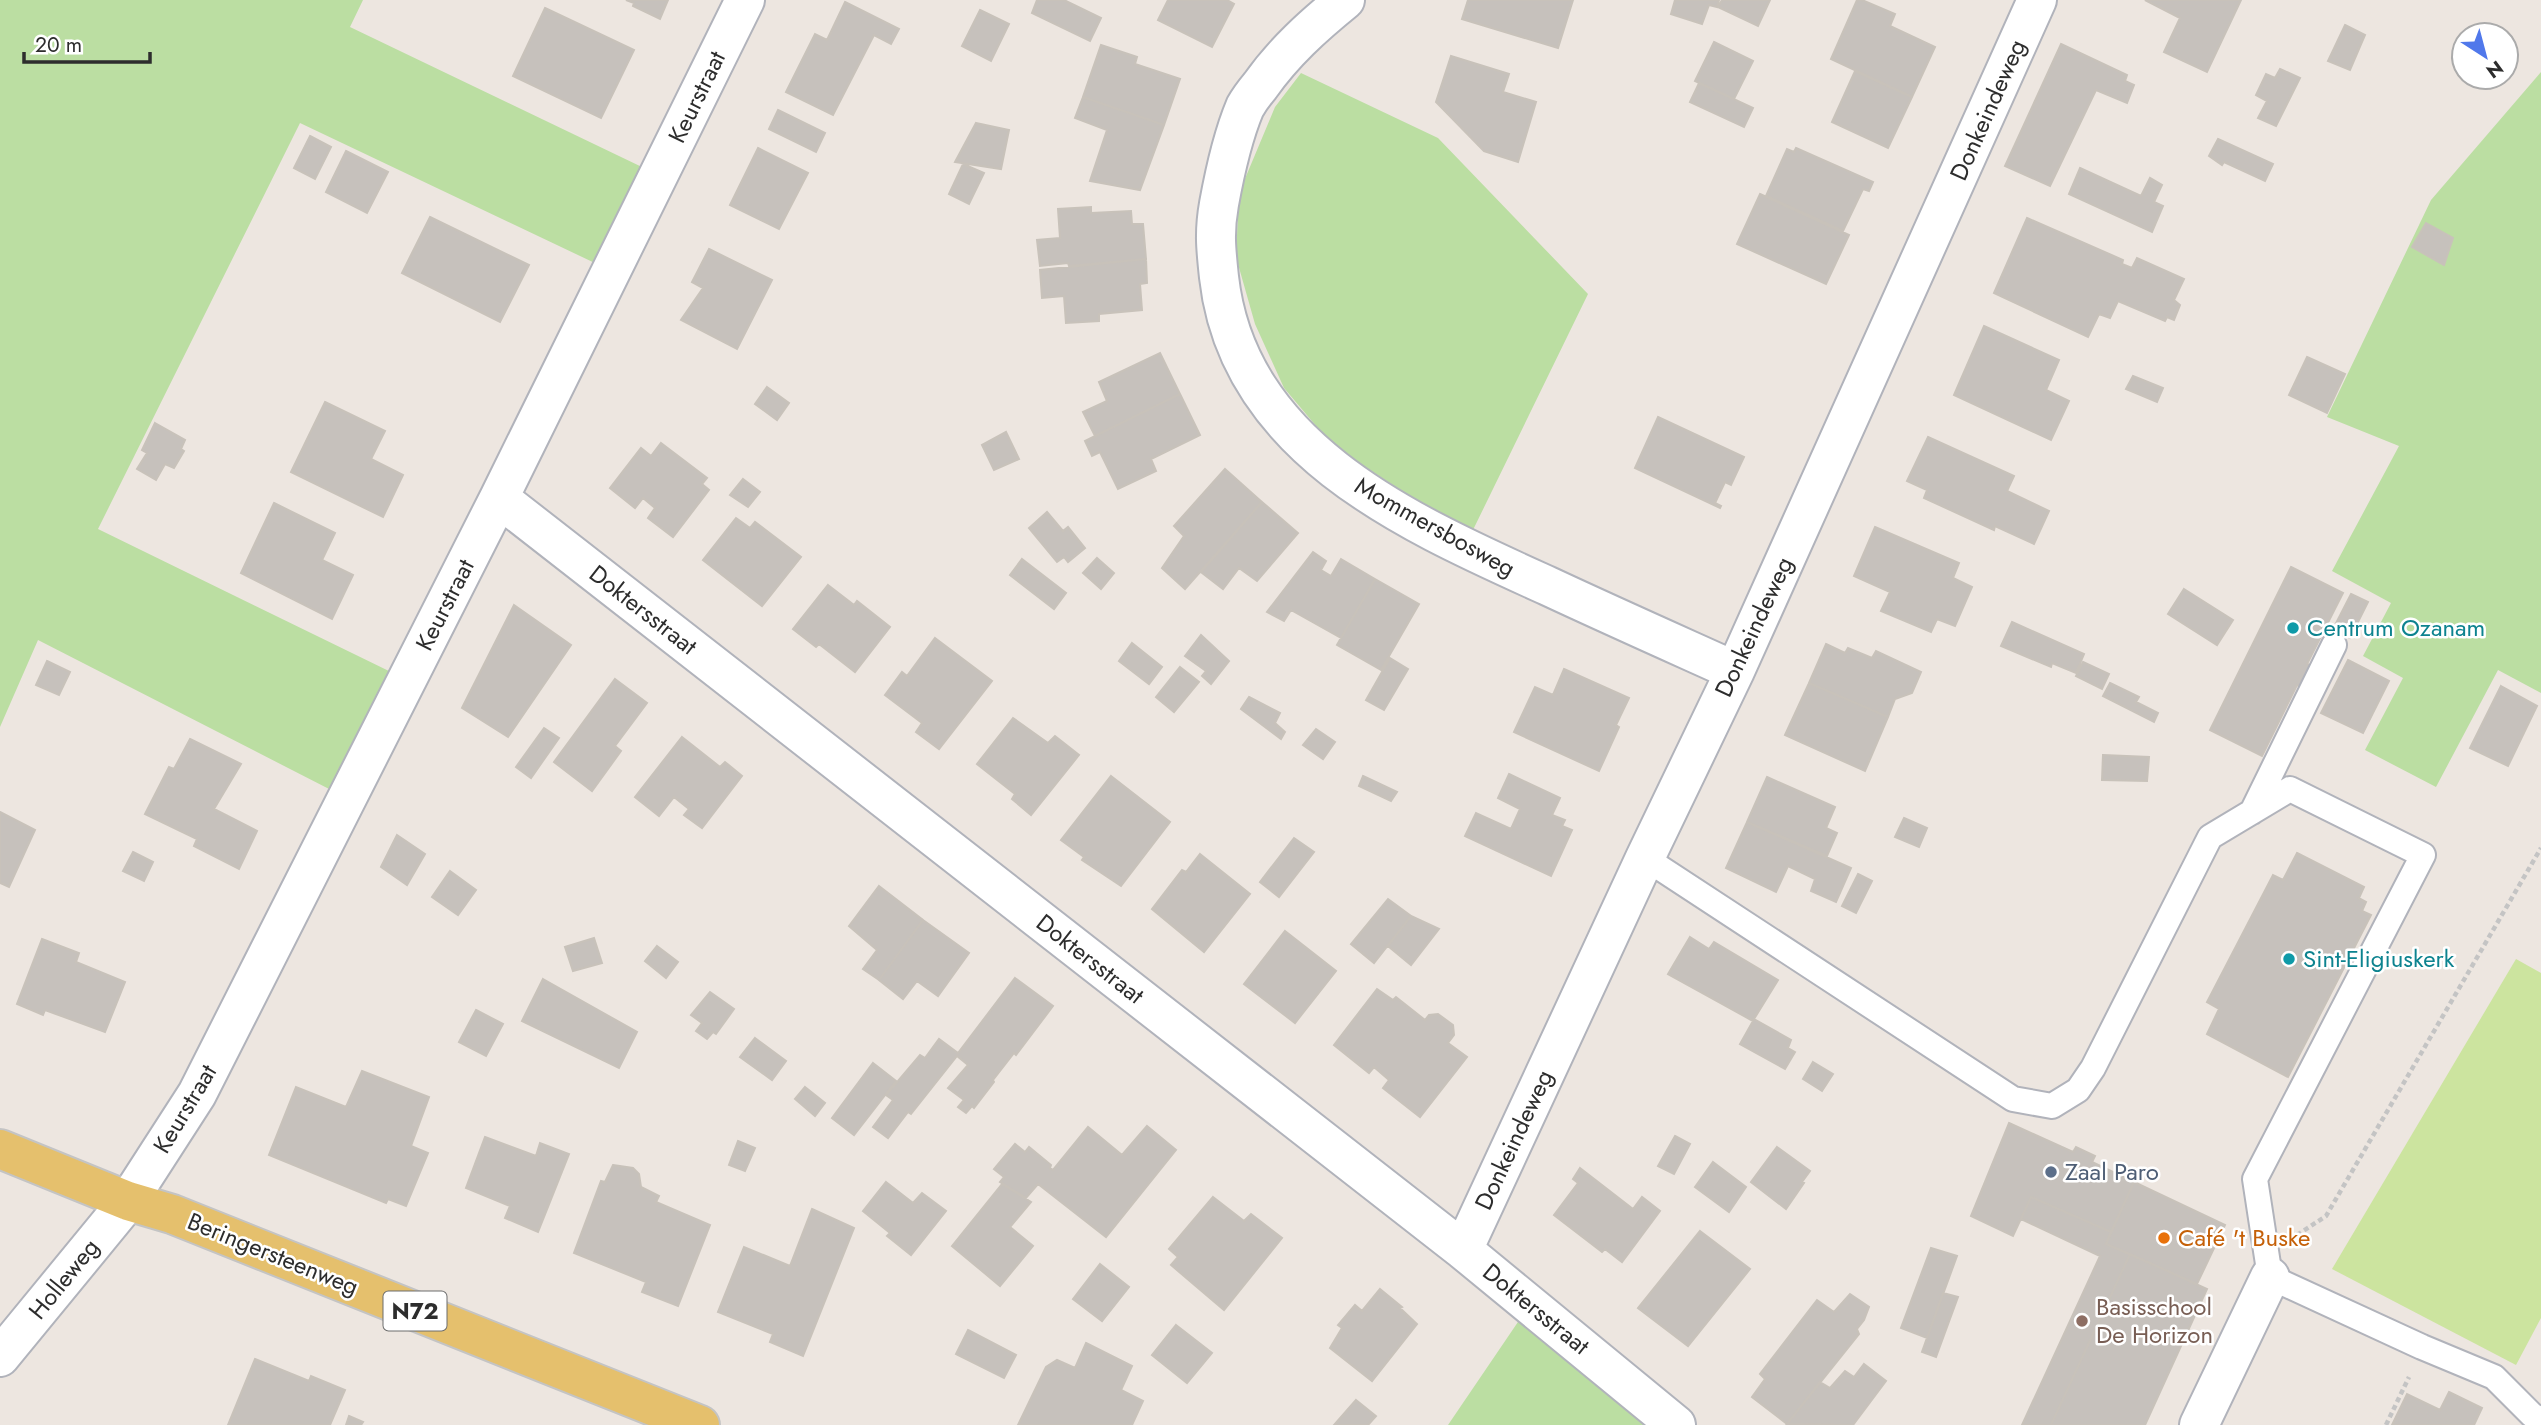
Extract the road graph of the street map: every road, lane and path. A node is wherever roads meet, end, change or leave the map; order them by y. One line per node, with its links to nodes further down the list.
1 (745, 0): 4 (street, Keurstraat)
2 (1345, 0): 6 (street, Mommersbosweg)
3 (2037, 0): 6 (street, Donkeindeweg)
4 (499, 498): 11 (street, Keurstraat); 12 (street, Doktersstraat)
5 (2334, 645): 7 (lane)
6 (1735, 671): 9 (street, Donkeindeweg)
7 (2252, 812): 9 (lane); 13 (lane)
8 (2541, 848): 13 (path)
9 (1645, 858): 12 (street, Donkeindeweg)
10 (0, 1149): 11 (main road, Beringersteenweg / N72)
11 (128, 1200): 15 (street, Holleweg); 17 (main road, Beringersteenweg / N72)
12 (1464, 1250): 18 (street, Doktersstraat)
13 (2268, 1265): 14 (lane); 19 (street)
14 (2422, 1348): 16 (lane); 20 (path)
15 (0, 1357)
16 (2541, 1420)
17 (700, 1425)
18 (1676, 1425)
19 (2199, 1425)
20 (2386, 1425)

